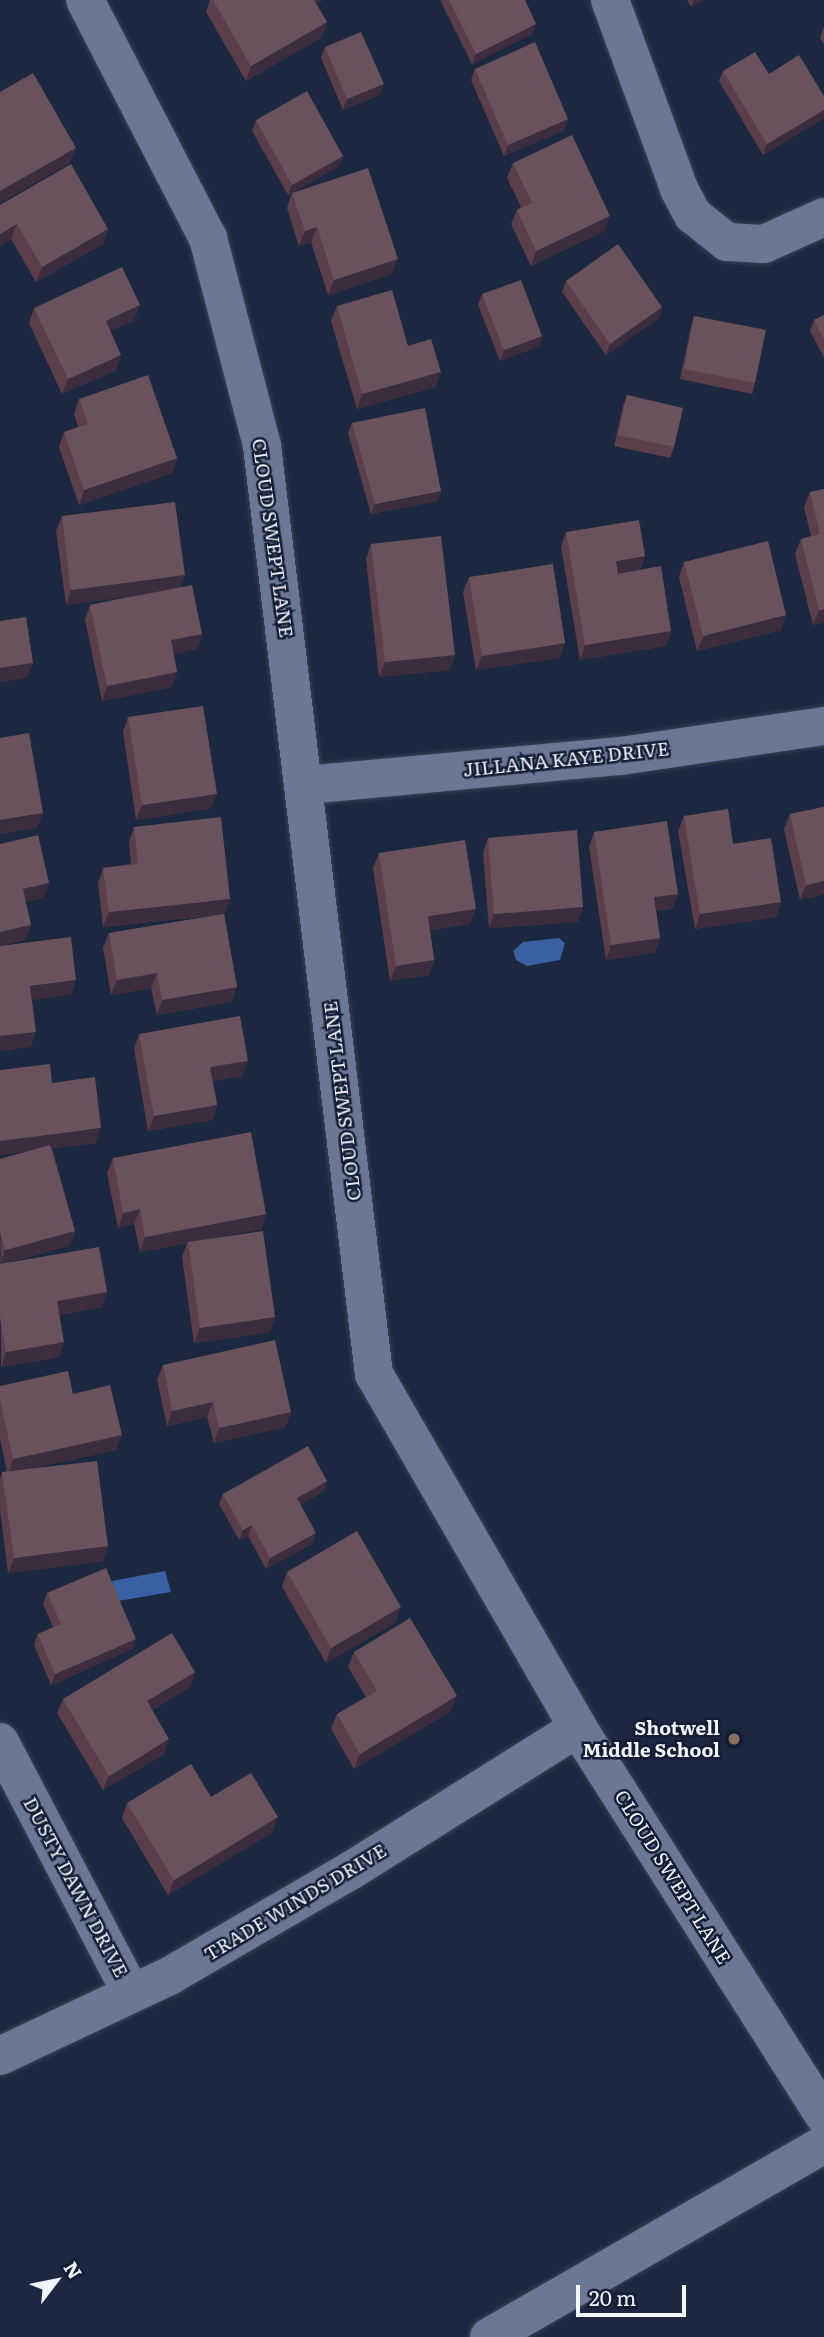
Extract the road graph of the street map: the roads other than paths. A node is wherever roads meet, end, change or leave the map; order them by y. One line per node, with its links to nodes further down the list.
1 (85, 0): 5 (street, CLOUD SWEPT LANE)
2 (610, 0): 3 (street)
3 (824, 216)
4 (824, 726): 5 (street, JILLANA KAYE DRIVE)
5 (306, 785): 6 (street, CLOUD SWEPT LANE)
6 (578, 1728): 8 (street, TRADE WINDS DRIVE); 10 (street, CLOUD SWEPT LANE)
7 (0, 1742): 8 (street, DUSTY DAWN DRIVE)
8 (132, 1994): 9 (street, TRADE WINDS DRIVE)
9 (0, 2056)
10 (824, 2115)
11 (824, 2144): 12 (street)
12 (489, 2337)

